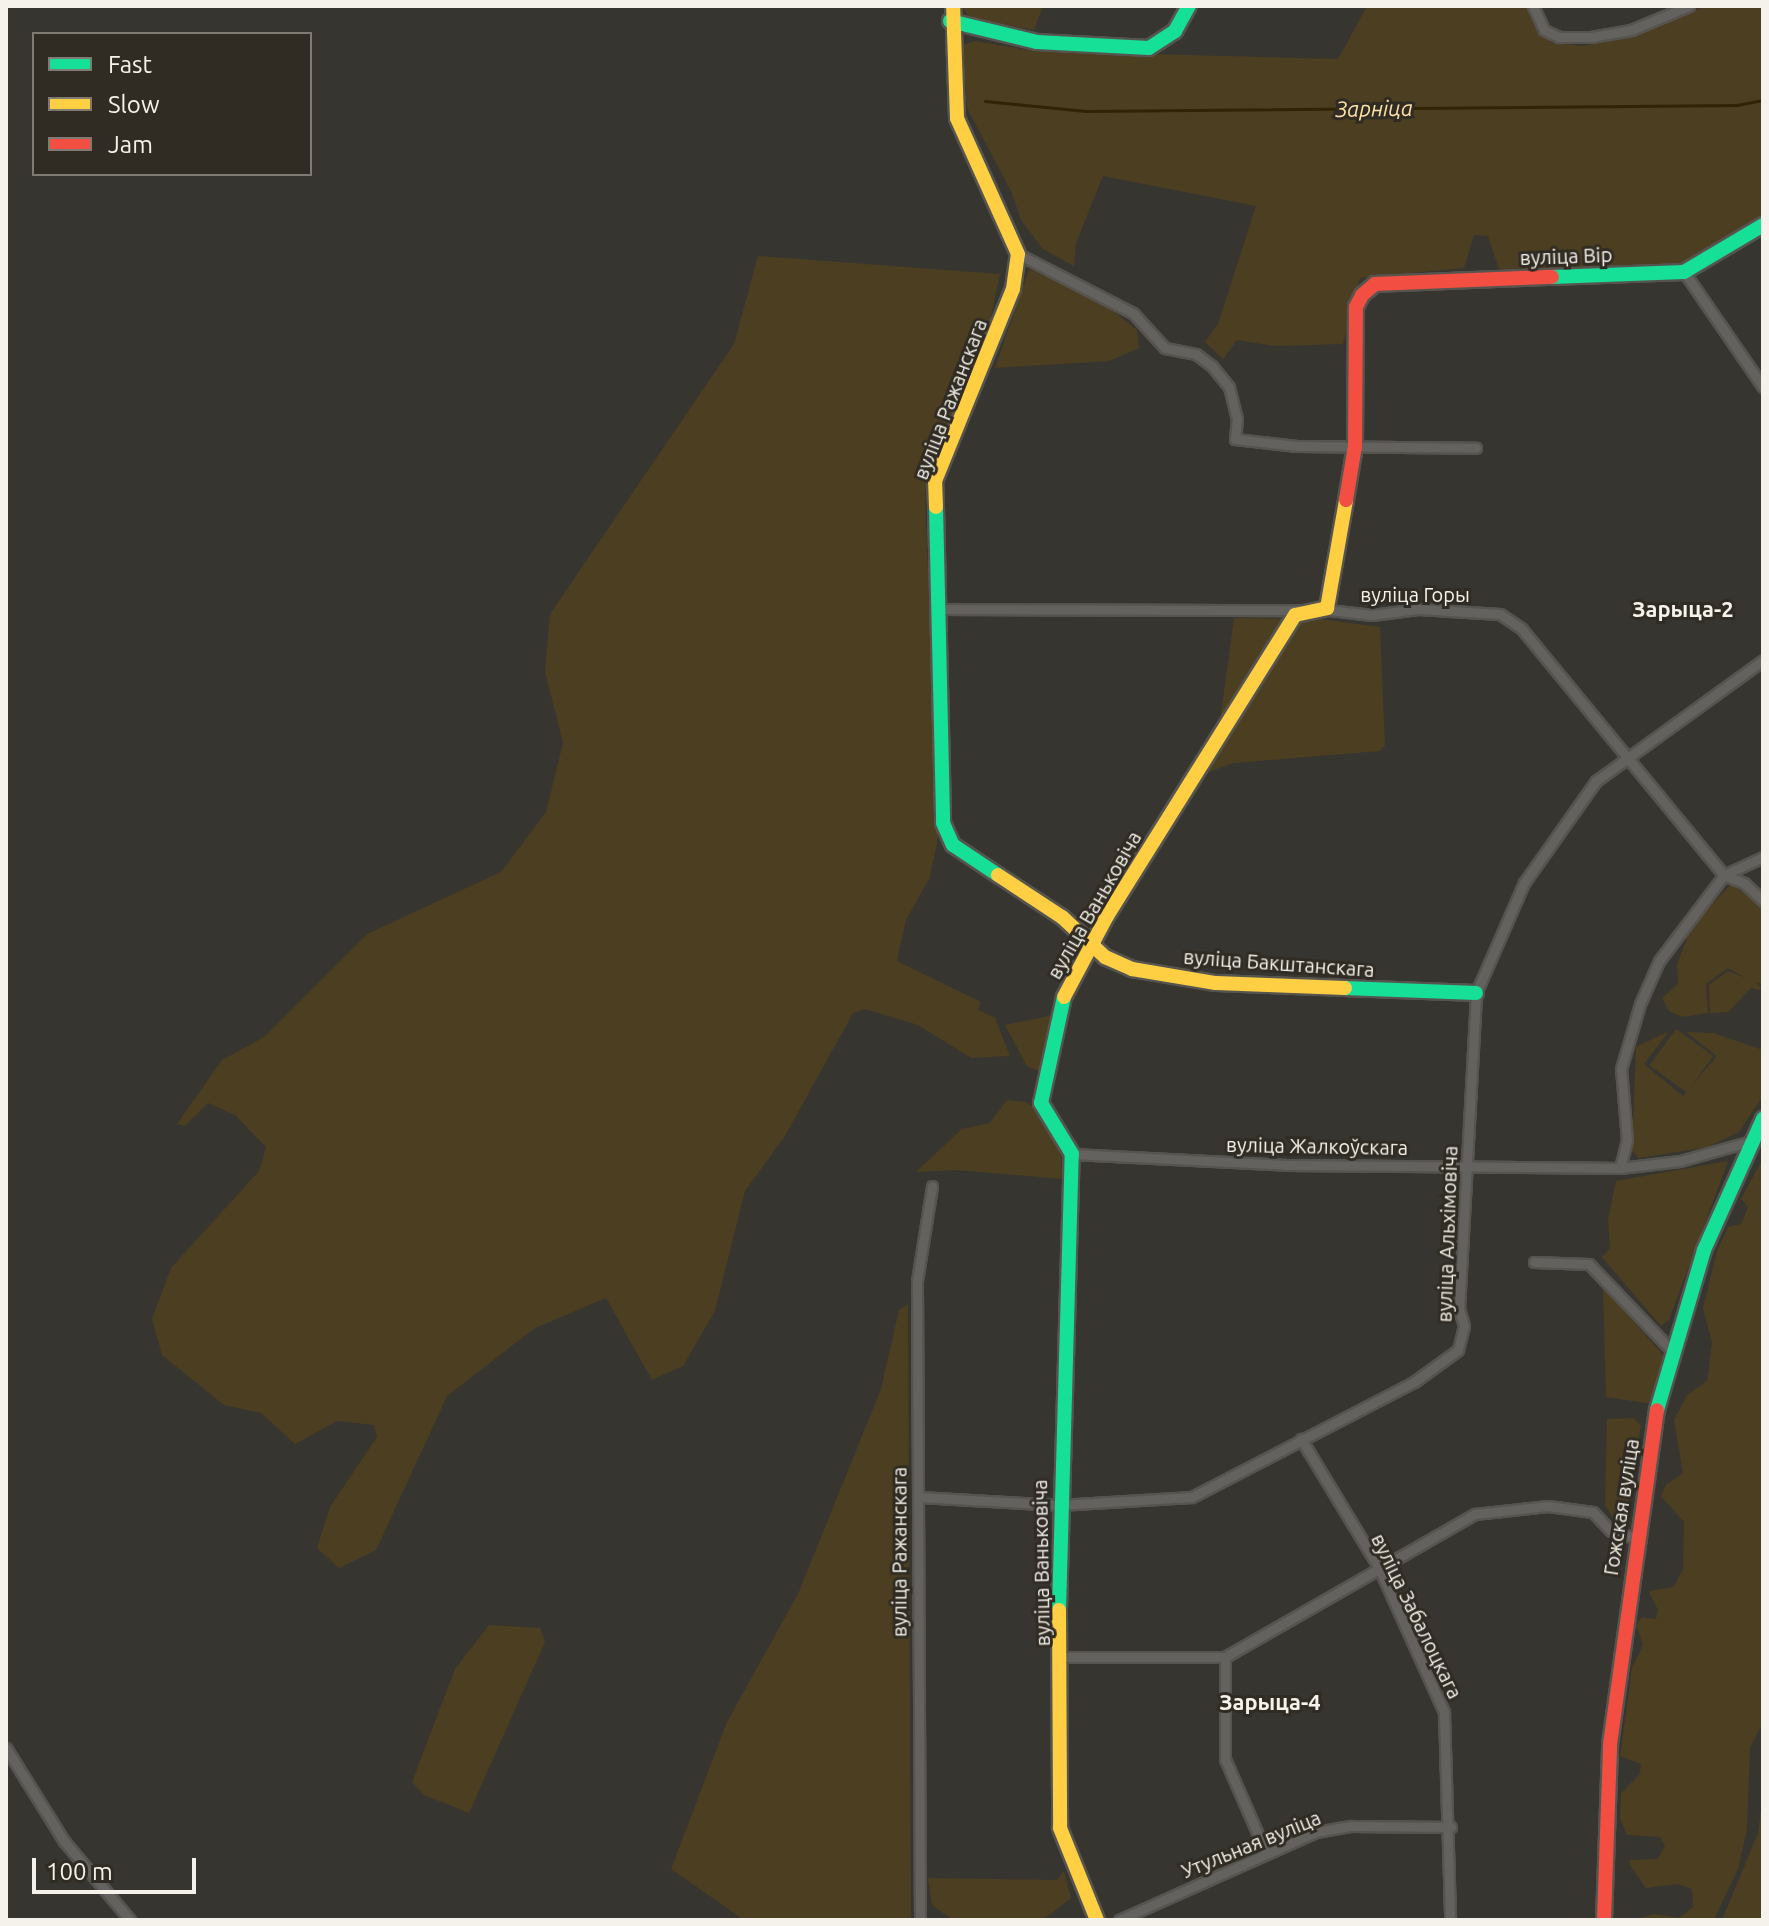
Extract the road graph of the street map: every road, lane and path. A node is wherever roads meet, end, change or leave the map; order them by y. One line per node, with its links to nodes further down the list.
1 (953, 6): 5 (street)
2 (1189, 6): 5 (street)
3 (1533, 6): 4 (street)
4 (1689, 6)
5 (950, 21): 7 (street)
6 (1763, 225): 8 (street, вуліца Вір)
7 (1018, 254): 10 (street); 13 (street, вуліца Ражанскага)
8 (1684, 272): 9 (street); 10 (street, вуліца Вір)
9 (1763, 387)
10 (1355, 446): 11 (street); 12 (street)
11 (1476, 448)
12 (1327, 608): 13 (street, вуліца Горы); 15 (street, вуліца Горы); 20 (street, вуліца Ваньковіча)
13 (936, 609): 16 (street, вуліца Ражанскага)
14 (1763, 660): 15 (street, вуліца Альхімовіча)
15 (1626, 756): 18 (street, вуліца Горы); 21 (street, вуліца Альхімовіча)
16 (943, 823): 20 (street, вуліца Бакштанскага)
17 (1763, 857): 18 (street)
18 (1724, 875): 19 (street, вуліца Горы); 26 (street)
19 (1763, 901)
20 (1094, 947): 21 (street, вуліца Бакштанскага); 24 (street, вуліца Ваньковіча)
21 (1476, 993): 25 (street, вуліца Альхімовіча)
22 (1763, 1119): 23 (street, Гожская вуліца)
23 (1751, 1141): 26 (street, вуліца Жалкоўскага); 29 (street, Гожская вуліца)
24 (1072, 1154): 25 (street, вуліца Жалкоўскага); 32 (street, вуліца Ваньковіча)
25 (1467, 1165): 26 (street, вуліца Жалкоўскага); 30 (street, вуліца Альхімовіча)
26 (1620, 1168)
27 (932, 1186): 31 (street, вуліца Ражанскага)
28 (1534, 1262): 29 (street)
29 (1672, 1351): 33 (street, Гожская вуліца)
30 (1301, 1439): 32 (street, вуліца Альхімовіча); 34 (street, вуліца Забалоцкага)
31 (919, 1497): 32 (street, вуліца Альхімовіча); 41 (street, вуліца Ражанскага)
32 (1059, 1505): 35 (street, вуліца Ваньковіча)
33 (1635, 1538): 34 (street); 45 (street, Гожская вуліца)
34 (1379, 1568): 36 (street); 38 (street, вуліца Забалоцкага)
35 (1062, 1657): 36 (street); 42 (street, вуліца Ваньковіча)
36 (1225, 1657): 39 (street)
37 (6, 1748): 40 (street)
38 (1451, 1827): 39 (street, Утульная вуліца); 44 (street, вуліца Забалоцкага)
39 (1266, 1853): 43 (street, Утульная вуліца)
40 (130, 1920)
41 (920, 1920)
42 (1097, 1920)
43 (1119, 1920)
44 (1450, 1920)
45 (1604, 1920)

